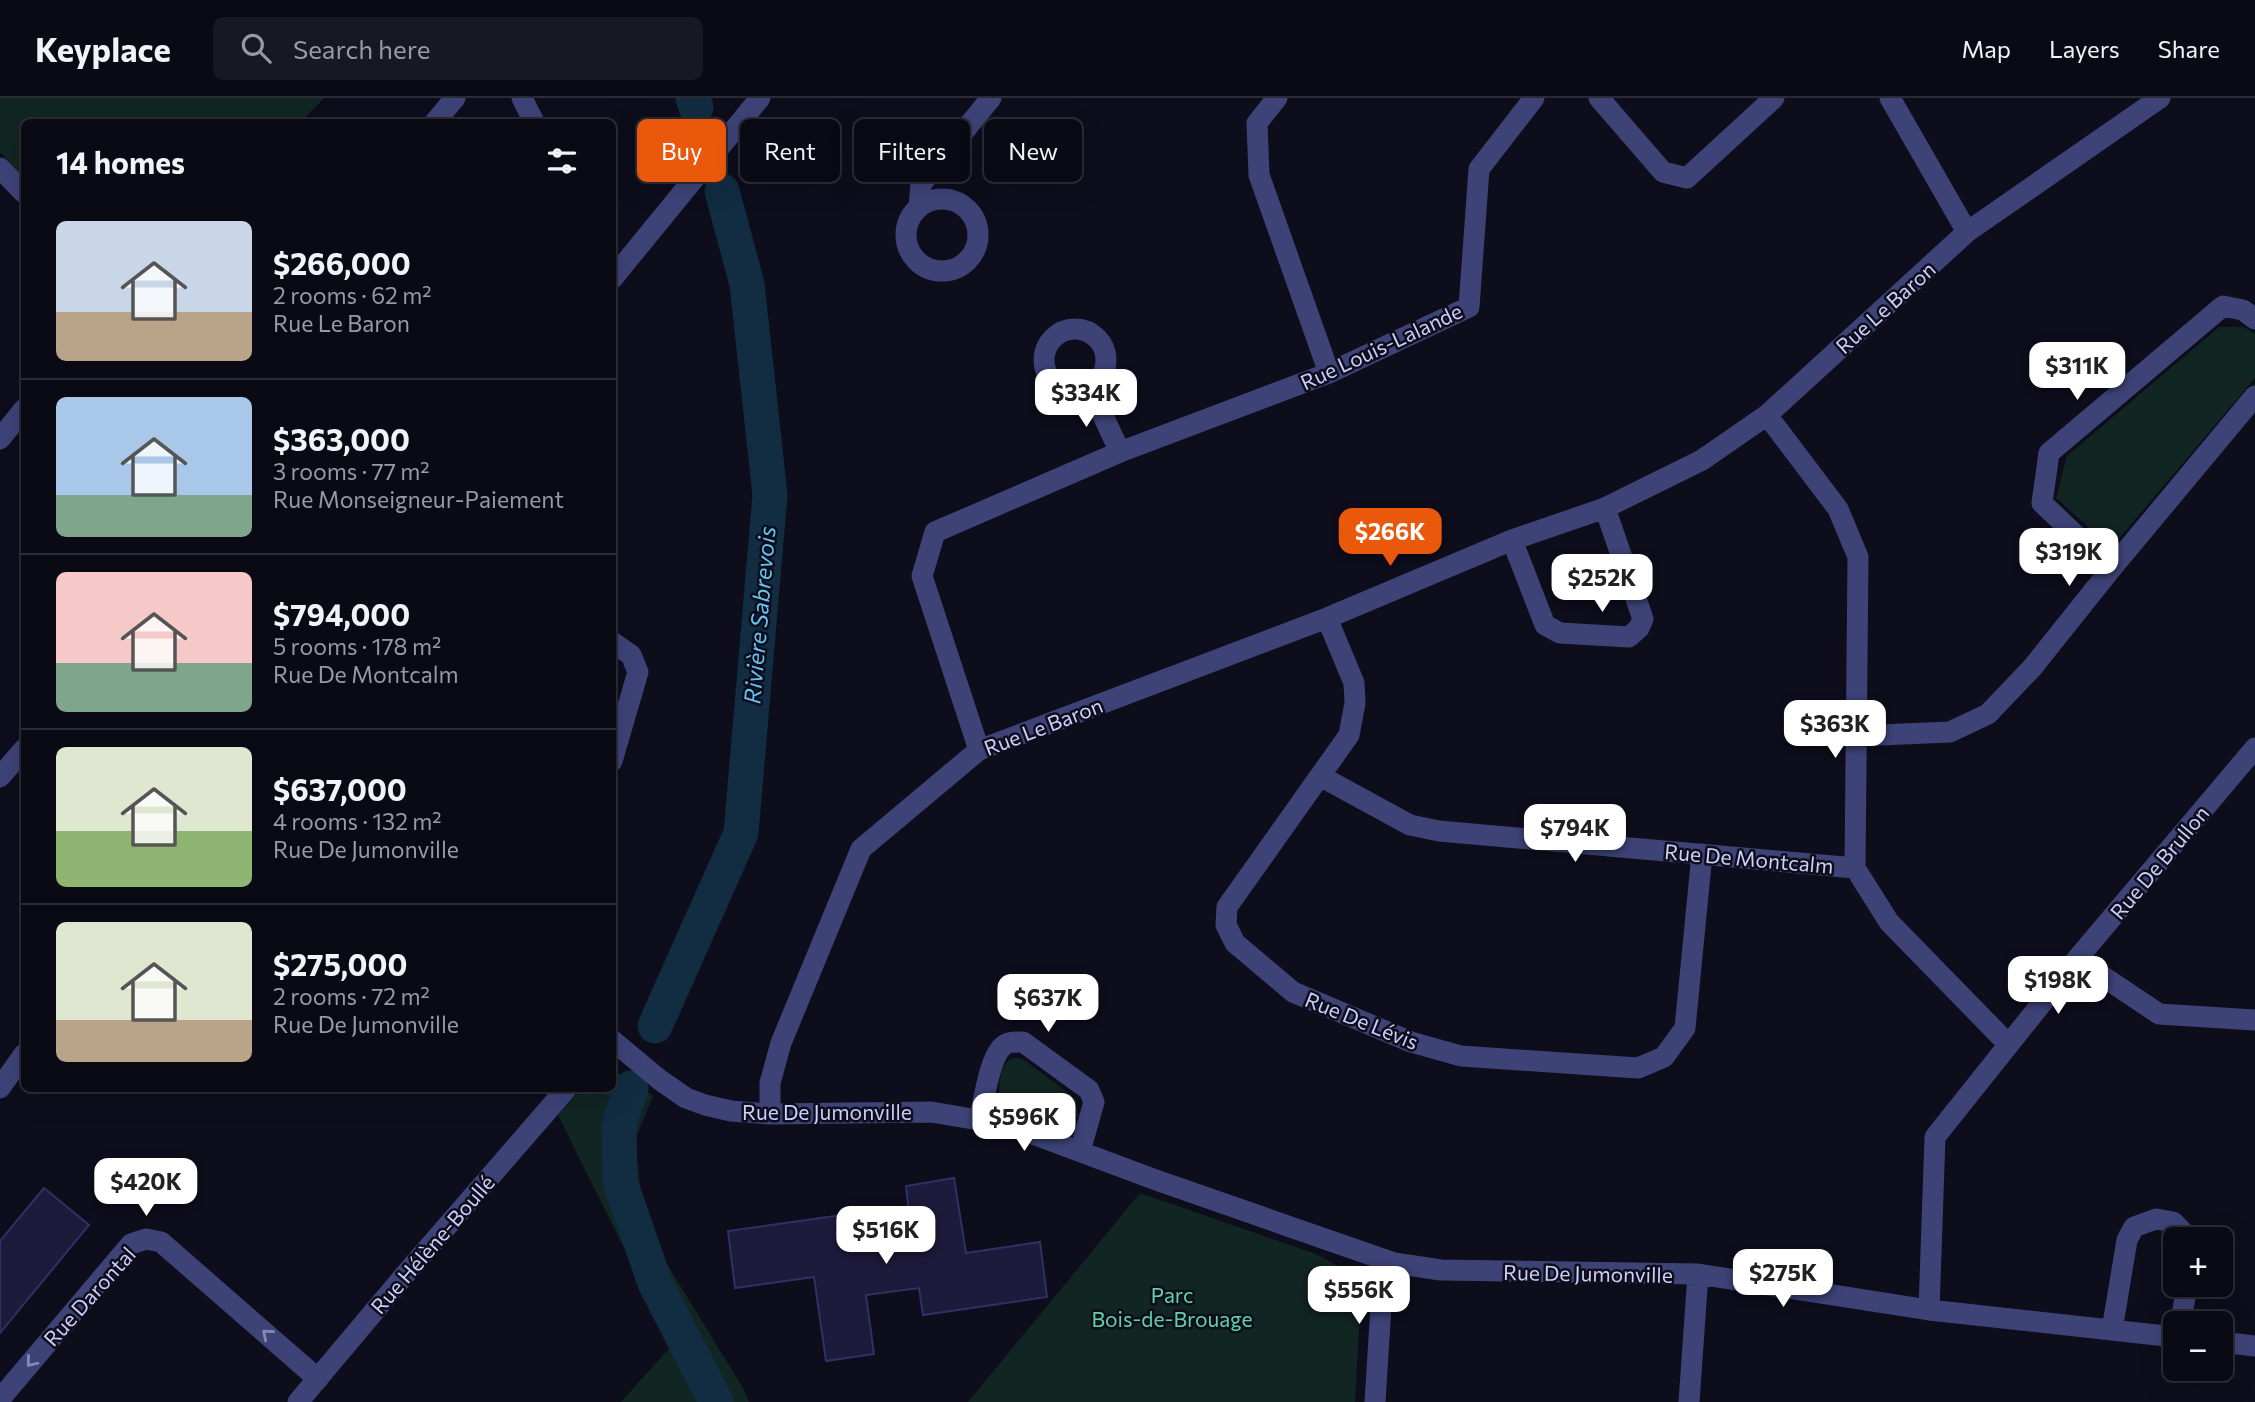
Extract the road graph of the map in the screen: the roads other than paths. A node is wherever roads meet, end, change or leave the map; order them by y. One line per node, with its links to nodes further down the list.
1 (455, 98): 11 (street)
2 (522, 98): 12 (street)
3 (760, 98): 17 (street)
4 (991, 98): 15 (street)
5 (1277, 98): 19 (street)
6 (1534, 98): 19 (street, Rue Louis-Lalande)
7 (1599, 98): 8 (street)
8 (1773, 98)
9 (1890, 98): 16 (street)
10 (2155, 99): 16 (street, Rue Le Baron)
11 (438, 119)
12 (532, 119)
13 (0, 167): 14 (street)
14 (21, 190)
15 (919, 207)
16 (1967, 232): 23 (street, Rue Le Baron)
17 (616, 274)
18 (2255, 319): 28 (street)
19 (1329, 373): 25 (street, Rue Louis-Lalande)
20 (1090, 388): 25 (street)
21 (2255, 396): 28 (street)
22 (21, 414): 24 (street)
23 (1766, 415): 26 (street, Rue Le Baron); 31 (street)
24 (0, 439)
25 (1119, 452): 34 (street, Rue Louis-Lalande)
26 (1605, 508): 27 (street, Rue Le Baron); 27 (street)
27 (1512, 540): 29 (street, Rue Le Baron)
28 (2111, 569): 31 (street)
29 (1327, 618): 34 (street, Rue Le Baron); 36 (street, Rue De Lévis)
30 (616, 645): 32 (street)
31 (1856, 736): 39 (street)
32 (616, 747)
33 (2255, 748): 40 (street, Rue De Brullon)
34 (979, 750): 47 (street, Rue Le Baron)
35 (21, 752): 37 (street)
36 (1320, 776): 38 (street, Rue De Montcalm); 38 (street, Rue De Lévis)
37 (0, 777)
38 (1702, 854): 39 (street, Rue De Montcalm)
39 (1855, 868): 43 (street)
40 (2077, 959): 41 (street); 43 (street, Rue De Brullon)
41 (2255, 1020)
42 (616, 1043): 47 (street, Rue De Jumonville)
43 (2008, 1044): 53 (street, Rue De Brullon)
44 (21, 1058): 45 (street)
45 (0, 1088)
46 (565, 1092): 58 (street, Rue Hélène-Boullé)
47 (770, 1114): 48 (street, Rue De Jumonville)
48 (979, 1120): 49 (street, Rue De Jumonville); 49 (street)
49 (1080, 1151): 51 (street, Rue De Jumonville)
50 (2178, 1227): 54 (street)
51 (1394, 1263): 52 (street, Rue De Jumonville); 61 (street)
52 (1698, 1274): 53 (street, Rue De Jumonville); 62 (street)
53 (1929, 1310): 54 (street, Rue De Jumonville)
54 (2112, 1330): 55 (street, Rue De Jumonville)
55 (2163, 1336)
56 (2233, 1343): 57 (street)
57 (2255, 1346)
58 (318, 1378): 59 (street, Rue Darontal, one-way to 59); 60 (street, Rue Hélène-Boullé)
59 (0, 1399)
60 (298, 1402)
61 (1375, 1402)
62 (1689, 1402)

